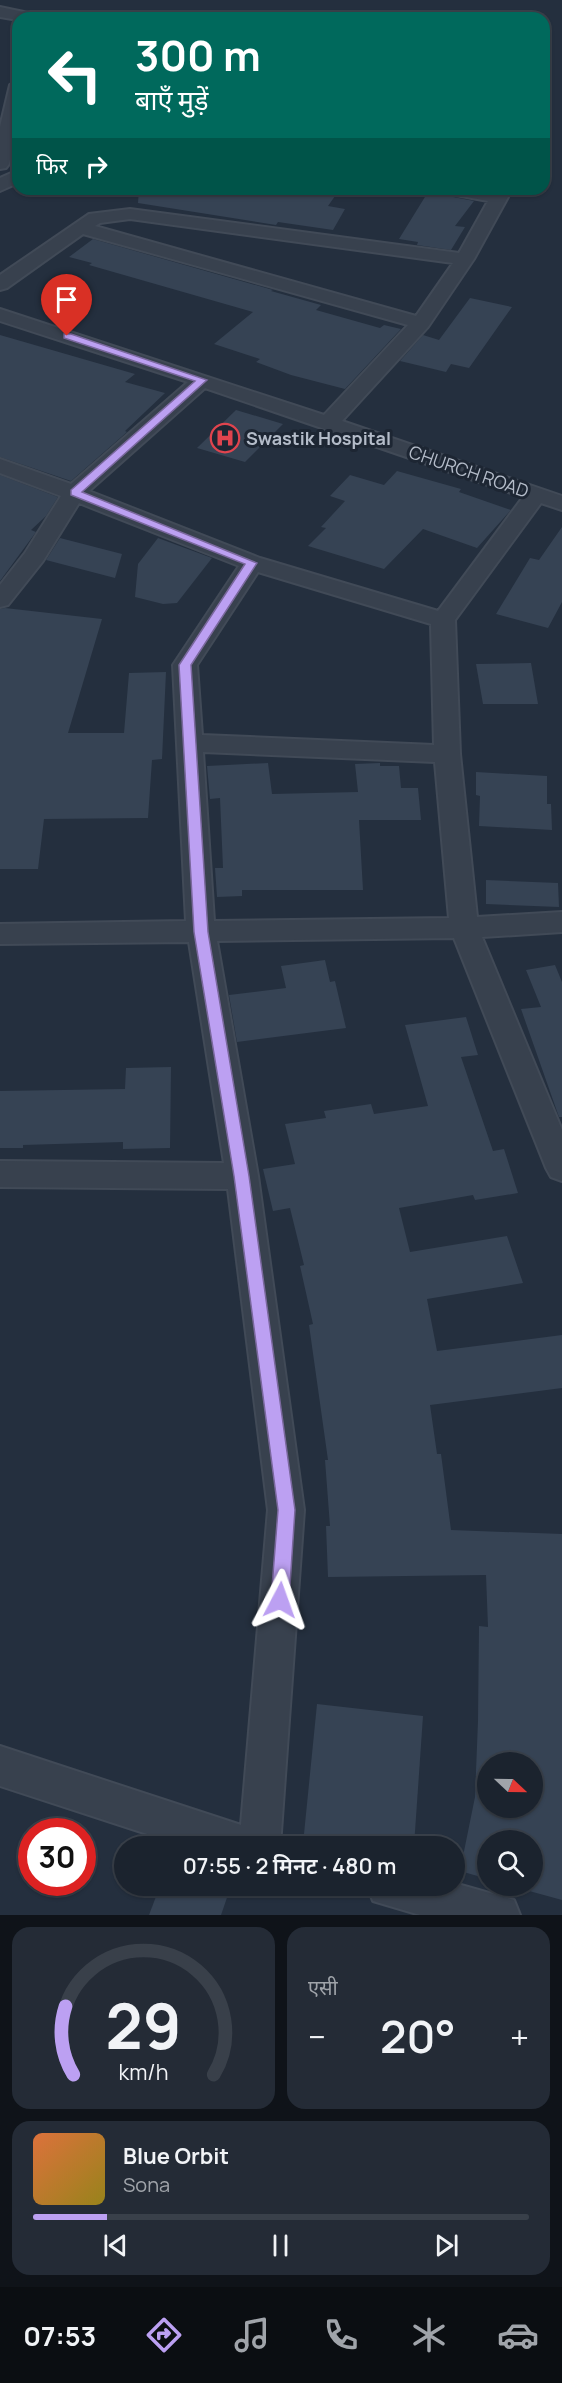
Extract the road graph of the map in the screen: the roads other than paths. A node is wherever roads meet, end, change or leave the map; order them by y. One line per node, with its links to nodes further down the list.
1 (12, 122): 2 (street)
2 (8, 143): 3 (street)
3 (0, 164)
4 (498, 195): 6 (street)
5 (81, 228): 6 (street); 7 (street); 9 (street)
6 (465, 259): 9 (street)
7 (0, 284)
8 (0, 315): 10 (street, CHURCH ROAD)
9 (421, 323): 11 (street)
10 (202, 380): 11 (street, CHURCH ROAD); 13 (street)
11 (328, 423): 14 (street, CHURCH ROAD)
12 (0, 466): 13 (street)
13 (75, 492): 16 (street); 17 (street)
14 (537, 494): 15 (street, CHURCH ROAD); 18 (street)
15 (562, 503)
16 (252, 563): 18 (street); 19 (street)
17 (0, 600)
18 (443, 620): 20 (street)
19 (190, 743): 20 (street); 23 (street)
20 (447, 754): 22 (street)
21 (562, 922): 22 (street)
22 (464, 928): 23 (street); 25 (street)
23 (201, 932): 24 (street); 27 (street)
24 (0, 934)
25 (562, 1168)
26 (0, 1174): 27 (street)
27 (242, 1176): 30 (street)
28 (0, 1766): 29 (street)
29 (214, 1836)
30 (261, 1836)
31 (426, 1896): 32 (street)
32 (499, 1915)

